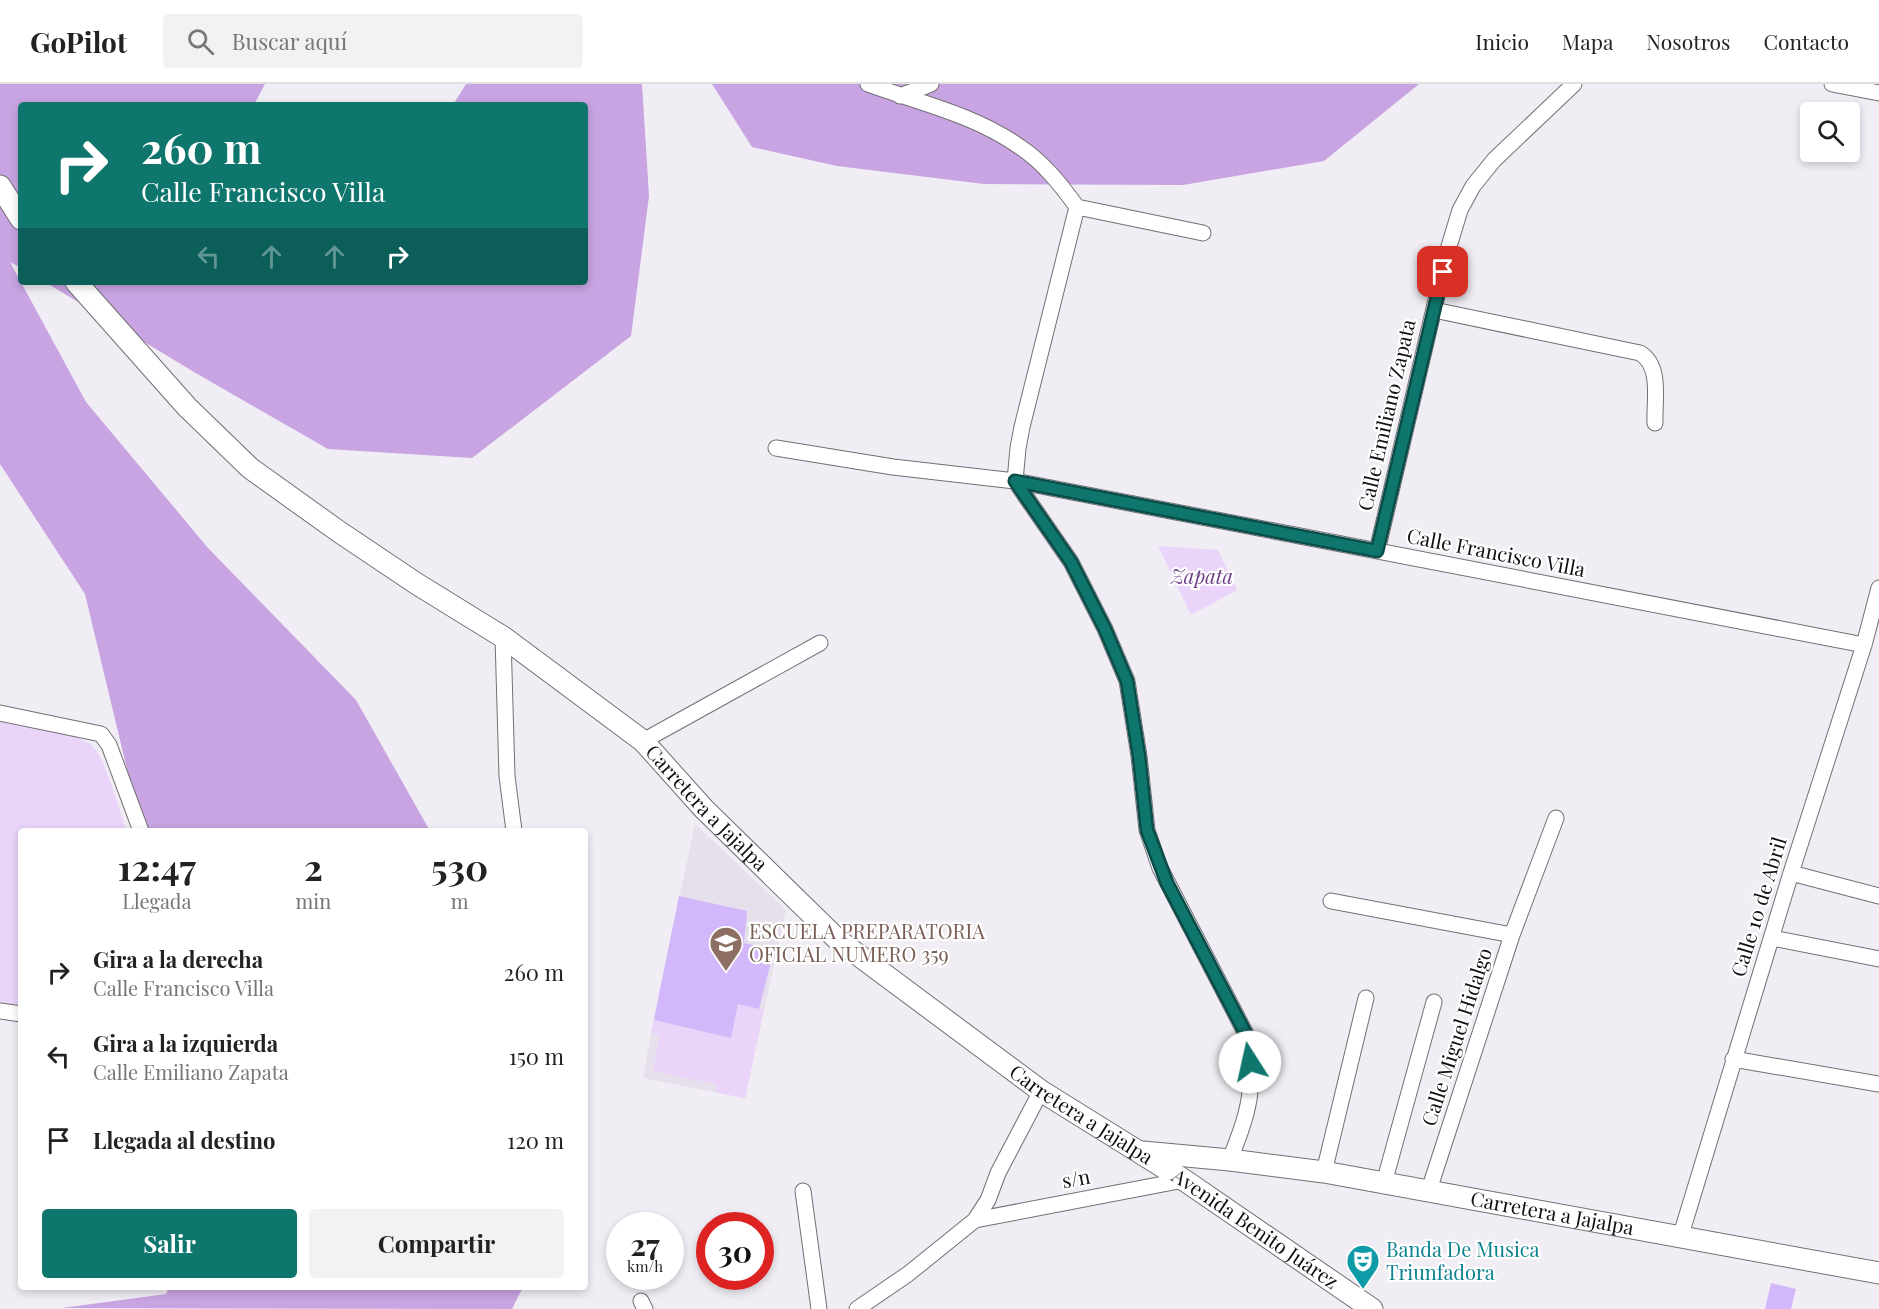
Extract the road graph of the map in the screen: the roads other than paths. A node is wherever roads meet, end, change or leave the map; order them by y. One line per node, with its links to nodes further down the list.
1 (868, 84): 6 (street)
2 (931, 84): 6 (street)
3 (1574, 84): 12 (street, Calle Emiliano Zapata)
4 (1832, 84): 5 (street)
5 (1879, 93)
6 (900, 96): 8 (street)
7 (0, 186): 9 (street)
8 (1077, 207): 10 (street); 15 (street)
9 (18, 214)
10 (1203, 233)
11 (79, 285): 18 (street, Carretera a Jajalpa)
12 (1434, 310): 13 (street); 16 (street, Calle Emiliano Zapata)
13 (1655, 423)
14 (776, 448): 15 (street, Calle Francisco Villa)
15 (1015, 481): 16 (street, Calle Francisco Villa); 40 (street)
16 (1377, 551): 20 (street, Calle Francisco Villa)
17 (1879, 588): 20 (street, Calle 10 de Abril)
18 (506, 639): 22 (street, Carretera a Jajalpa); 25 (street)
19 (820, 643): 22 (street)
20 (1864, 645): 26 (street, Calle 10 de Abril)
21 (0, 714): 24 (street)
22 (643, 741): 38 (street, Carretera a Jajalpa)
23 (1556, 818): 29 (street)
24 (140, 828)
25 (514, 828)
26 (1791, 873): 27 (street); 30 (street, Calle 10 de Abril)
27 (1879, 896)
28 (1330, 901): 29 (street, Calle Miguel Hidalgo)
29 (1512, 935): 44 (street, Calle Miguel Hidalgo)
30 (1772, 938): 31 (street); 36 (street, Calle 10 de Abril)
31 (1879, 959)
32 (1366, 998): 41 (street)
33 (1434, 1002): 43 (street)
34 (0, 1011): 35 (street)
35 (18, 1014)
36 (1733, 1059): 37 (street); 47 (street, Calle 10 de Abril)
37 (1879, 1084)
38 (1041, 1091): 39 (street, Carretera a Jajalpa); 46 (street)
39 (1136, 1151): 40 (street, Carretera a Jajalpa); 42 (street, Avenida Benito Juárez)
40 (1230, 1160): 41 (street, Carretera a Jajalpa)
41 (1324, 1172): 43 (street, Carretera a Jajalpa)
42 (1184, 1180): 46 (street, s/n); 51 (street, Avenida Benito Juárez)
43 (1384, 1183): 44 (street, Carretera a Jajalpa)
44 (1429, 1190): 47 (street, Carretera a Jajalpa)
45 (803, 1191): 49 (street)
46 (975, 1220): 50 (street)
47 (1680, 1238): 48 (street, Carretera a Jajalpa)
48 (1879, 1272)
49 (819, 1309)
50 (857, 1309)
51 (1372, 1309)

